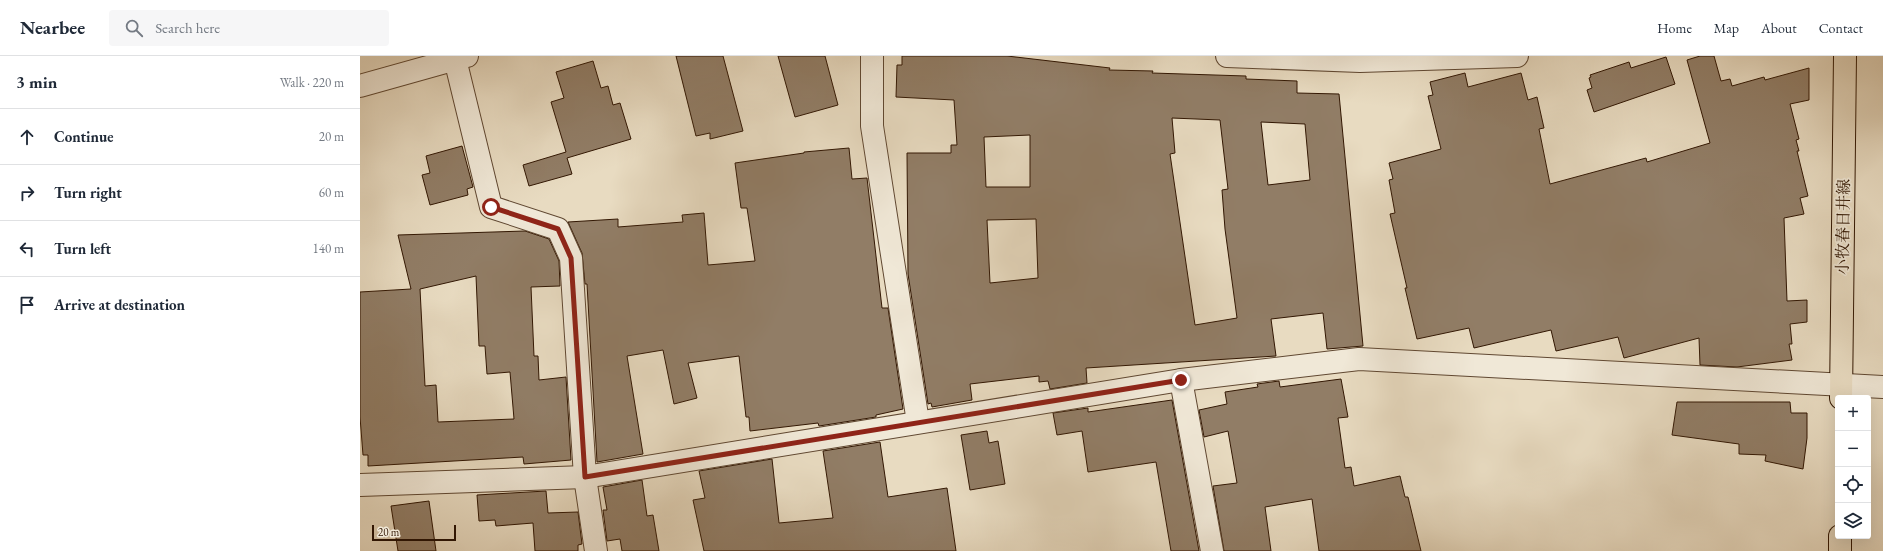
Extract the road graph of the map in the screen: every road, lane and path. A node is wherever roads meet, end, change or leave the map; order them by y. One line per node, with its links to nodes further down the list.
1 (872, 56): 12 (street)
2 (1227, 56): 7 (street)
3 (1514, 56): 4 (street); 7 (street)
4 (1517, 56)
5 (1845, 56): 11 (main road, 小牧春日井線)
6 (461, 58): 8 (street); 13 (street)
7 (1360, 58)
8 (361, 80)
9 (1181, 380): 11 (street); 12 (street); 17 (street)
10 (1883, 387): 11 (street)
11 (1841, 391)
12 (918, 422): 13 (street)
13 (585, 477): 14 (street); 16 (street)
14 (360, 485)
15 (1840, 539): 18 (main road)
16 (596, 551)
17 (1212, 551)
18 (1840, 551)

